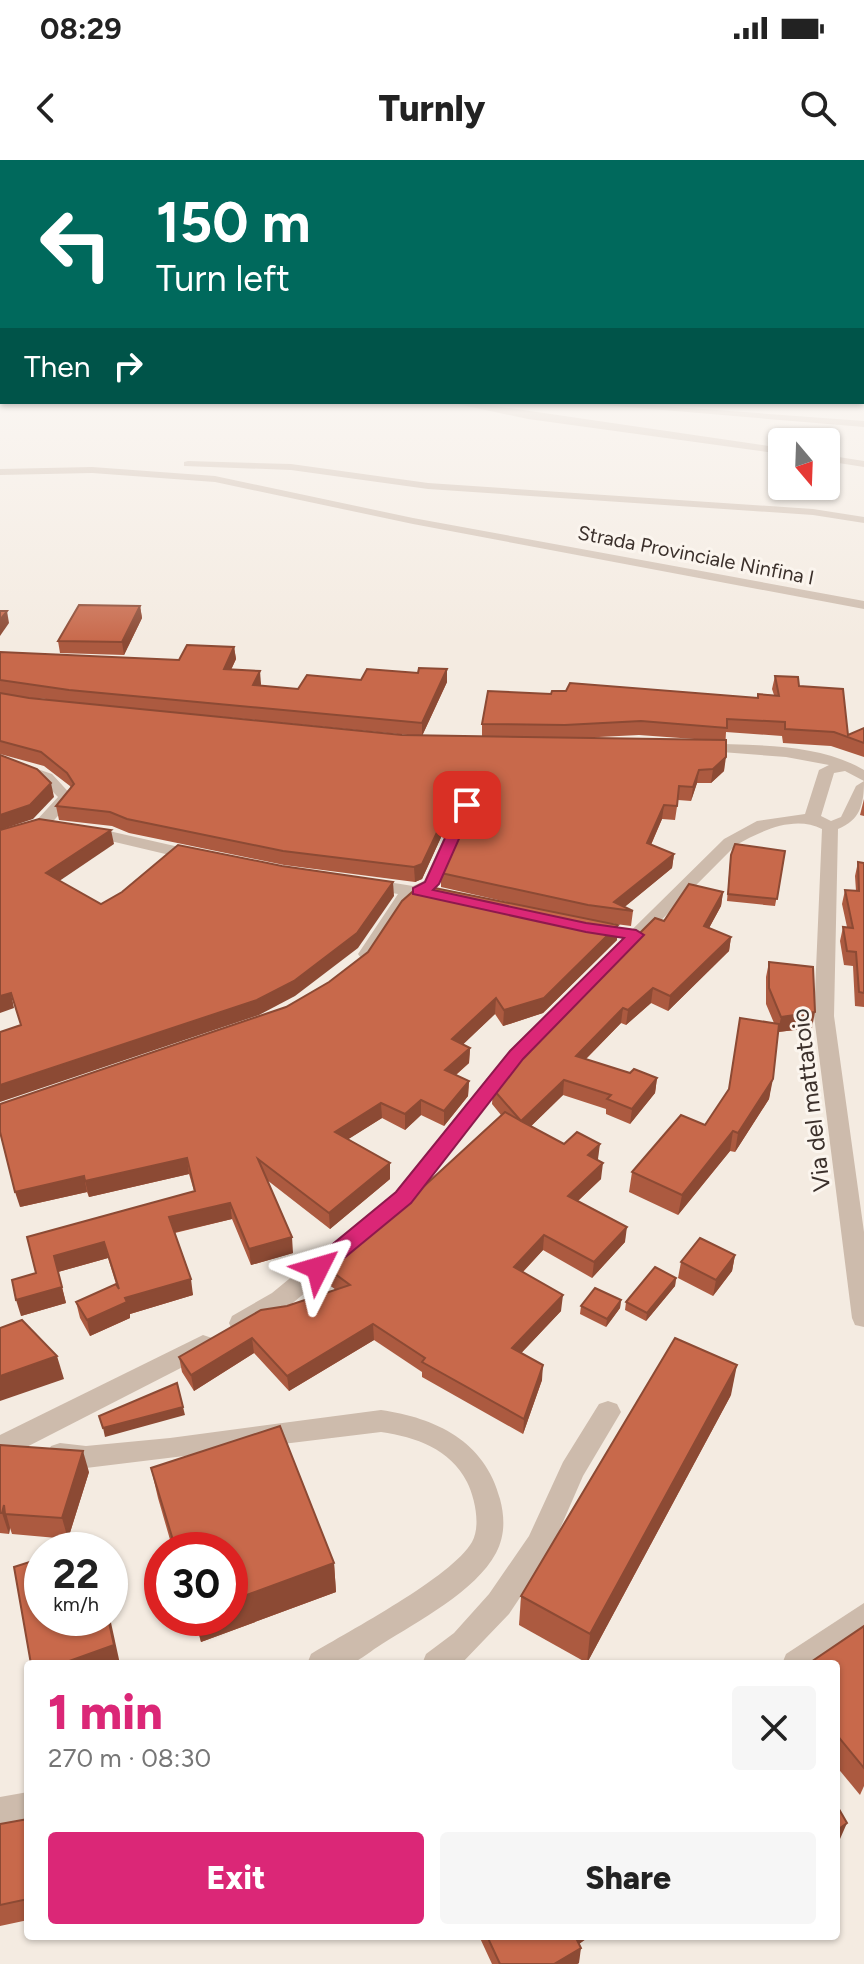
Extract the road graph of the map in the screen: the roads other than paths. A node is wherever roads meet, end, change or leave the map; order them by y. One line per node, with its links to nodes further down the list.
1 (136, 473): 4 (street, Strada Provinciale Ninfina I)
2 (336, 473): 3 (street, Strada Provinciale Ninfina I)
3 (864, 520)
4 (864, 605)
5 (679, 746): 7 (street)
6 (0, 760): 12 (street)
7 (843, 767): 8 (street); 11 (street, Via del mattatoio)
8 (864, 776)
9 (864, 786): 11 (street)
10 (467, 805): 16 (street)
11 (821, 822): 19 (street); 21 (street, Via del mattatoio)
12 (41, 825): 13 (street); 14 (street)
13 (0, 838)
14 (215, 860)
15 (351, 882): 16 (street)
16 (418, 891): 17 (street); 20 (street)
17 (462, 901)
18 (611, 931): 19 (street)
19 (636, 935): 23 (street)
20 (354, 964)
21 (864, 1318)
22 (608, 1412): 26 (street)
23 (1, 1447): 25 (street)
24 (864, 1617): 27 (street)
25 (328, 1660)
26 (442, 1660)
27 (803, 1660)
28 (24, 1809): 29 (street)
29 (0, 1813)

